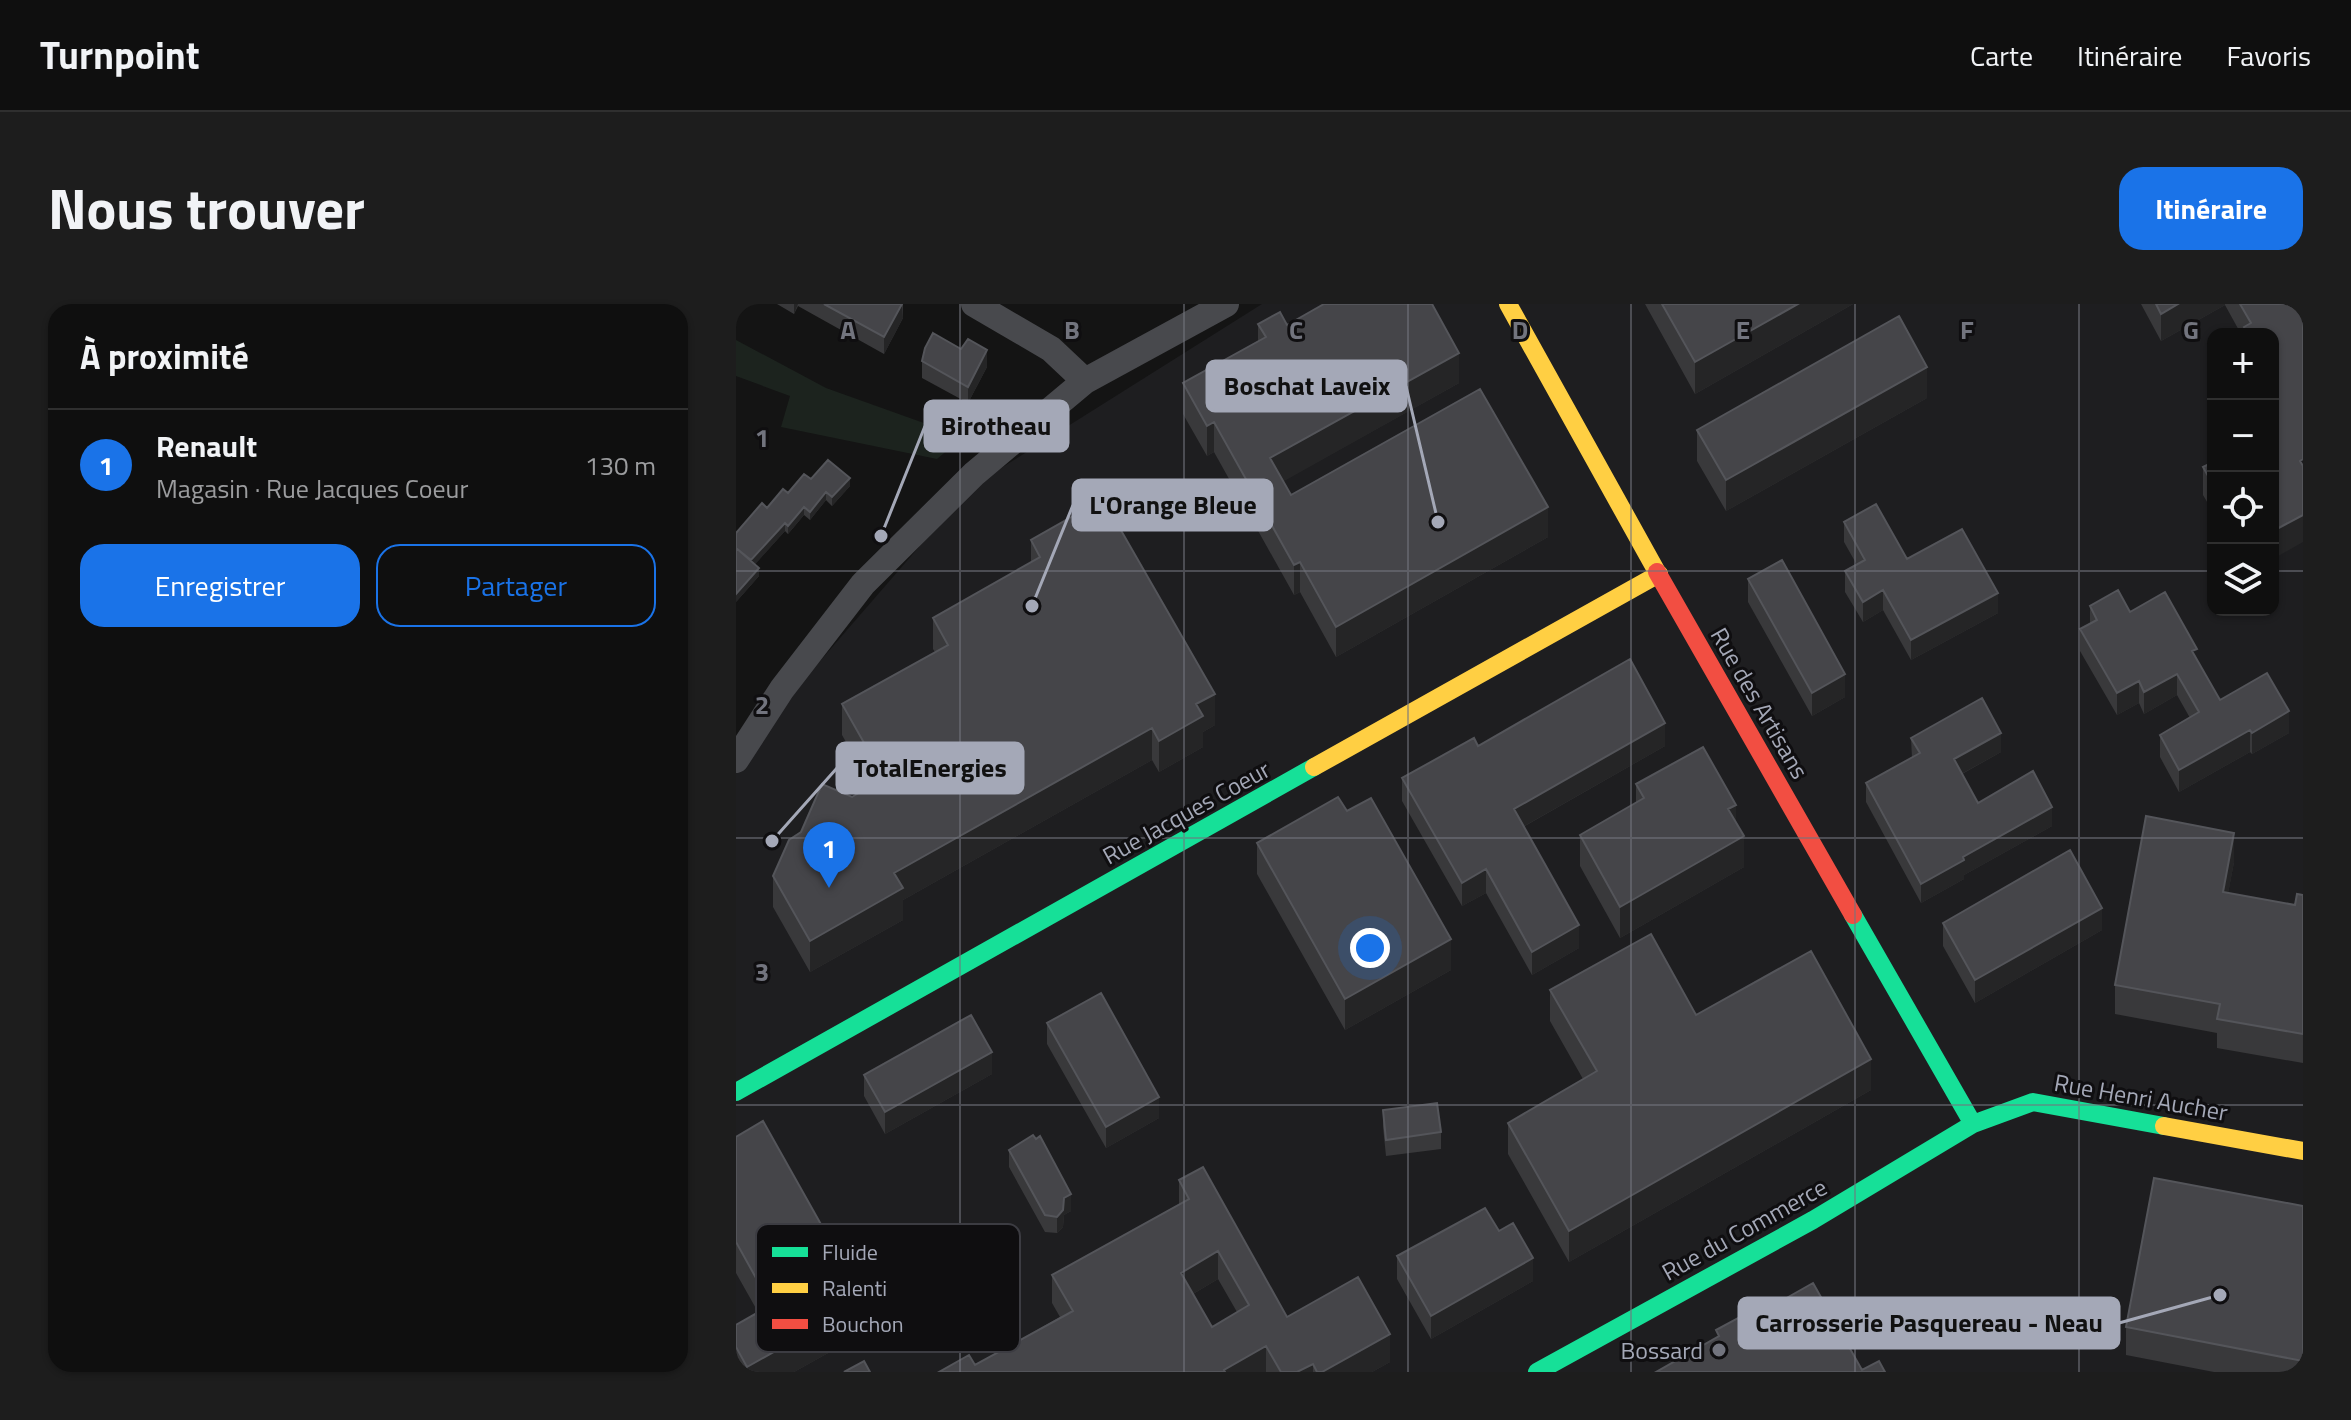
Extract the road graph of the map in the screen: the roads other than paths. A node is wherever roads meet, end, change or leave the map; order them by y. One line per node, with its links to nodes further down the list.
1 (974, 304): 4 (street)
2 (1226, 304): 4 (street)
3 (1508, 304): 5 (street, Rue des Artisans)
4 (1085, 381): 6 (street)
5 (1659, 574): 7 (street, Rue Jacques Coeur); 8 (street, Rue des Artisans)
6 (736, 760)
7 (736, 1092)
8 (1973, 1124): 9 (street, Rue Henri Aucher); 10 (street, Rue du Commerce)
9 (2303, 1151)
10 (1537, 1372)

